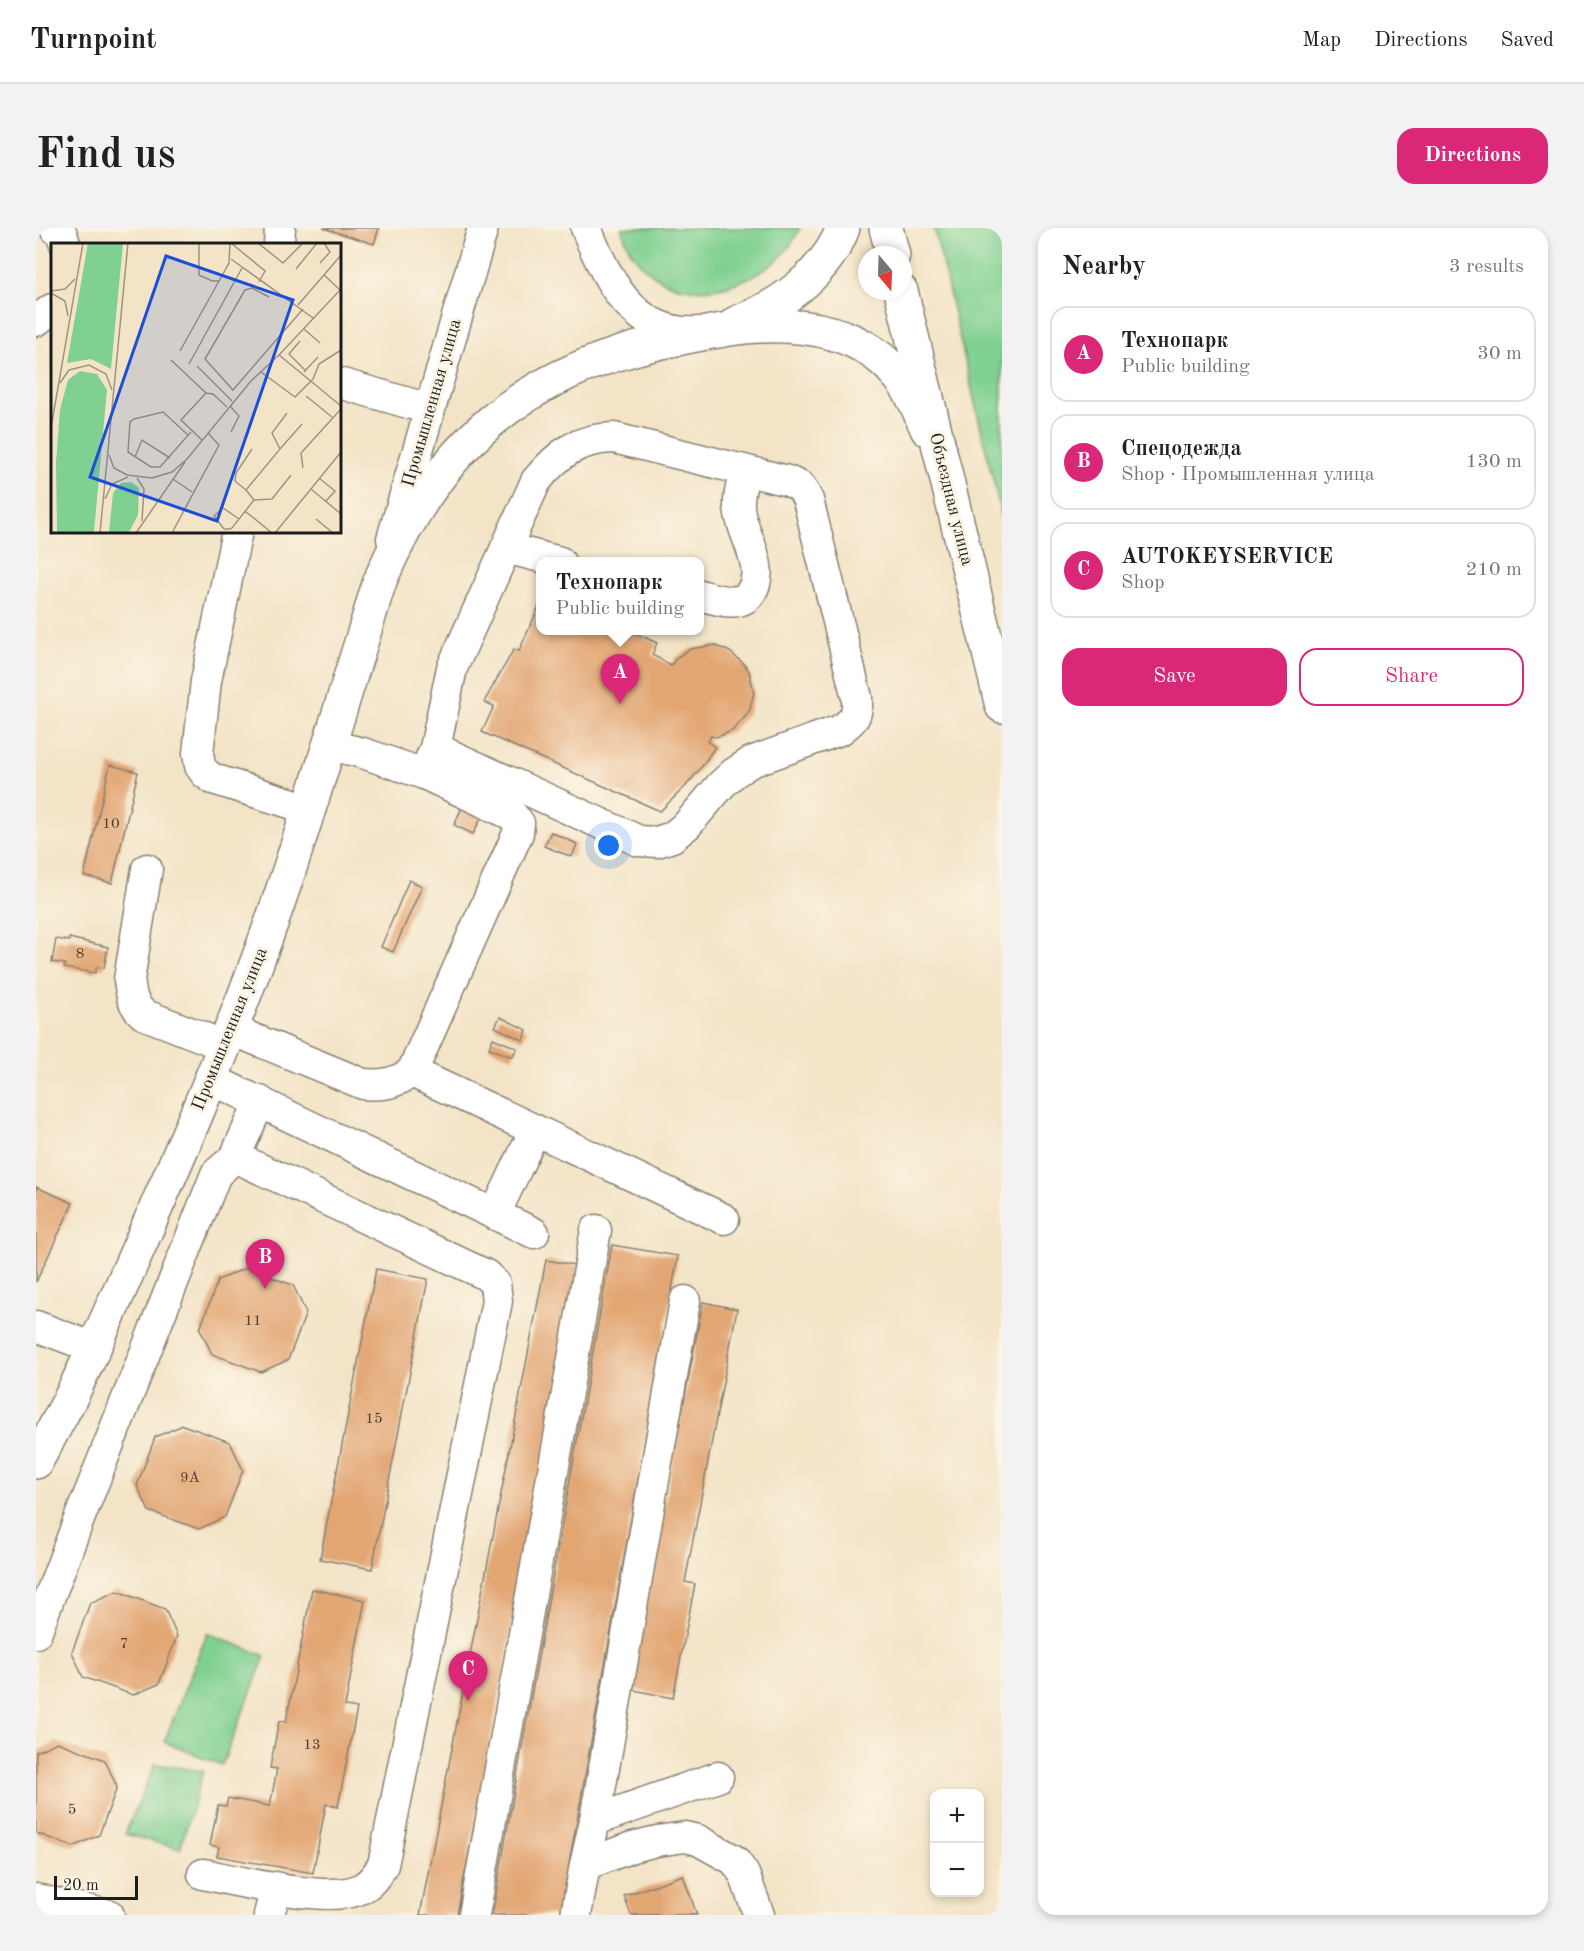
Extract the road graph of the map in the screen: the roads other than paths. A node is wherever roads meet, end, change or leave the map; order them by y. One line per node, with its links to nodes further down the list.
1 (55, 228): 7 (street)
2 (280, 228): 8 (street)
3 (483, 228): 15 (street, Промышленная улица)
4 (586, 228): 13 (street)
5 (843, 228): 13 (main road)
6 (886, 228): 9 (main road)
7 (65, 243)
8 (279, 243)
9 (891, 246)
10 (903, 300): 17 (main road, Объездная улица)
11 (51, 310): 12 (street)
12 (36, 321)
13 (711, 331): 17 (main road); 21 (main road, Промышленная улица)
14 (340, 383): 15 (street)
15 (429, 409): 21 (street, Промышленная улица)
16 (745, 471): 19 (street); 22 (street); 25 (street)
17 (945, 472): 23 (main road, Объездная улица)
18 (237, 532): 26 (street)
19 (506, 548): 20 (street); 25 (street)
20 (543, 557)
21 (381, 579): 24 (main road, Промышленная улица)
22 (704, 596)
23 (1002, 706)
24 (330, 745): 25 (street); 26 (main road, Промышленная улица)
25 (429, 761): 29 (street)
26 (309, 809): 28 (main road, Промышленная улица)
27 (147, 869): 28 (street)
28 (228, 1038): 29 (street); 30 (main road, Промышленная улица)
29 (412, 1072): 32 (street)
30 (211, 1079): 31 (street); 40 (main road, Промышленная улица)
31 (260, 1101): 33 (street); 34 (street)
32 (535, 1130): 34 (street); 35 (street)
33 (235, 1157): 42 (street); 48 (street)
34 (495, 1214): 37 (street)
35 (724, 1219)
36 (596, 1230): 50 (street)
37 (534, 1233)
38 (685, 1301): 44 (street)
39 (36, 1326): 40 (street)
40 (94, 1348): 41 (main road, Промышленная улица)
41 (36, 1462)
42 (36, 1633)
43 (718, 1777): 44 (street)
44 (595, 1820): 45 (street)
45 (585, 1865): 51 (street); 52 (street)
46 (203, 1874): 48 (street)
47 (36, 1899): 49 (street)
48 (272, 1901)
49 (110, 1915)
50 (474, 1915)
51 (576, 1915)
52 (759, 1915)

